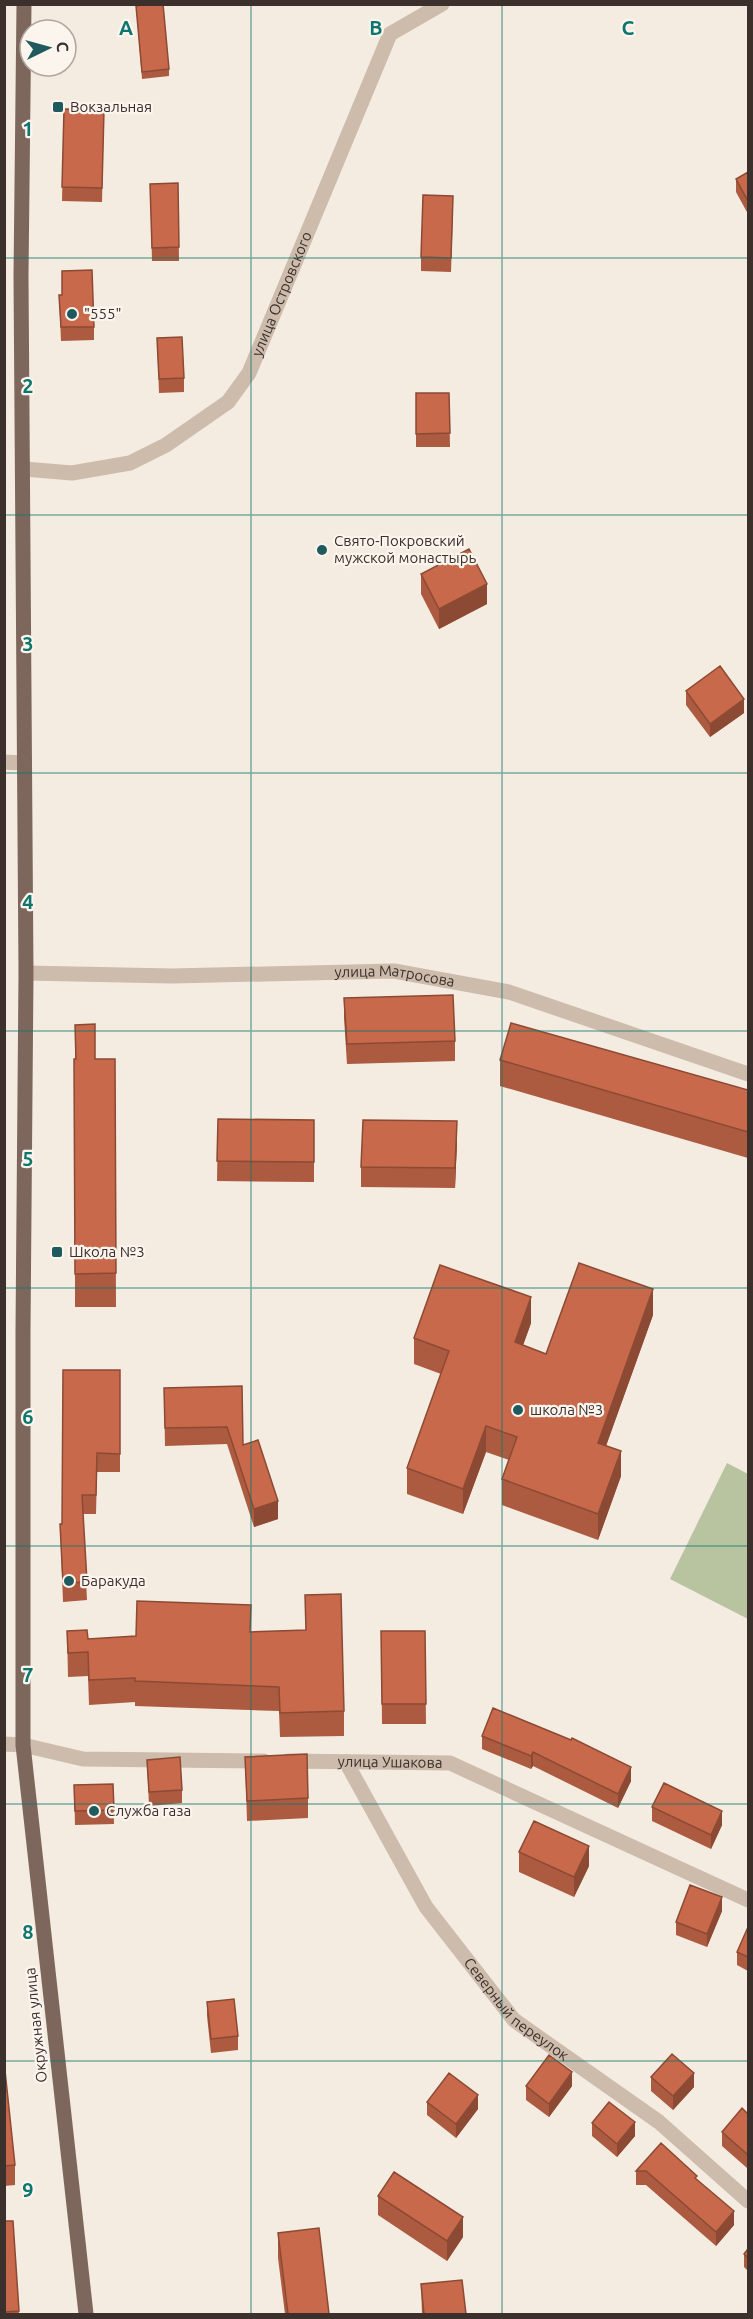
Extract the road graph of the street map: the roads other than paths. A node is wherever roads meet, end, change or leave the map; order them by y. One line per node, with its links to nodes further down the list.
1 (24, 4): 3 (main road, Окружная улица)
2 (442, 4): 3 (street, улица Островского)
3 (24, 469): 5 (main road, Окружная улица)
4 (4, 762): 5 (street)
5 (23, 763): 6 (main road, Окружная улица)
6 (26, 973): 7 (street, улица Матросова); 9 (main road, Окружная улица)
7 (748, 1074)
8 (4, 1744): 9 (street, улица Ушакова)
9 (23, 1744): 10 (street, улица Ушакова); 13 (main road, Окружная улица)
10 (346, 1762): 11 (street, улица Ушакова); 12 (street, Северный переулок)
11 (748, 1900)
12 (748, 2201)
13 (86, 2314)

